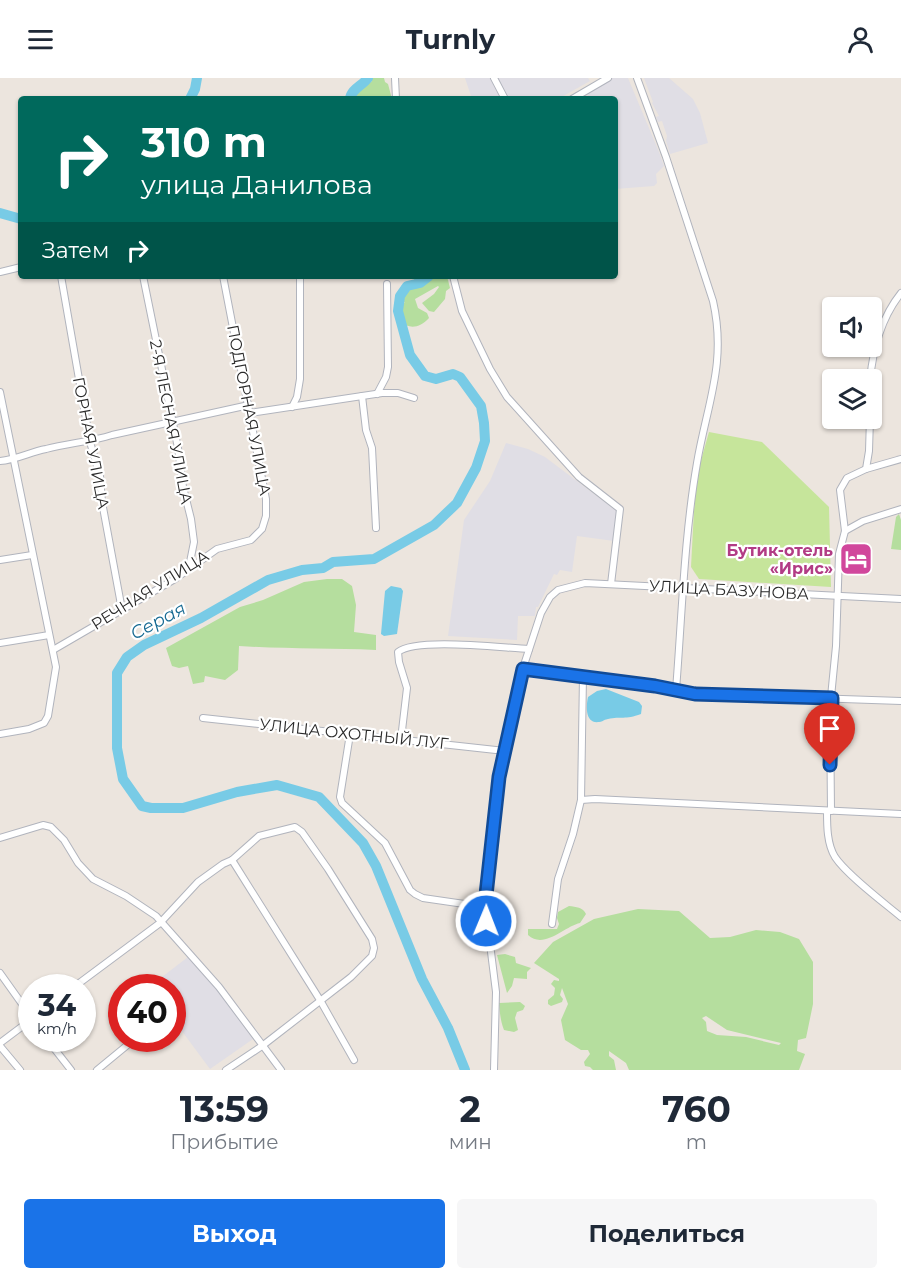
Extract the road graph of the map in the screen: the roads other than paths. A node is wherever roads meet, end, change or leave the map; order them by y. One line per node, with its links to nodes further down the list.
1 (395, 78): 5 (street)
2 (494, 78): 6 (street)
3 (608, 78): 7 (street)
4 (637, 78): 40 (street)
5 (396, 96)
6 (503, 96)
7 (577, 96)
8 (18, 268): 9 (street)
9 (0, 272)
10 (62, 279): 27 (street, ГОРНАЯ УЛИЦА)
11 (144, 279): 25 (street, 2-Я ЛЕСНАЯ УЛИЦА)
12 (225, 279): 22 (street, ПОДГОРНАЯ УЛИЦА)
13 (300, 279): 23 (street)
14 (454, 279): 39 (street)
15 (387, 284): 19 (street)
16 (901, 293): 17 (street)
17 (871, 369)
18 (0, 392): 29 (street)
19 (377, 394): 20 (street); 21 (street)
20 (362, 396): 23 (street); 33 (street)
21 (414, 398)
22 (249, 405): 24 (street, ПОДГОРНАЯ УЛИЦА); 25 (street)
23 (292, 407): 24 (street)
24 (250, 413): 35 (street, ПОДГОРНАЯ УЛИЦА)
25 (172, 421): 27 (street); 38 (street, 2-Я ЛЕСНАЯ УЛИЦА)
26 (870, 429): 31 (street)
27 (90, 442): 29 (street); 43 (street, ГОРНАЯ УЛИЦА)
28 (901, 459): 31 (street)
29 (15, 460): 30 (street); 36 (street)
30 (0, 461)
31 (866, 469): 34 (street)
32 (901, 509): 34 (street)
33 (376, 528)
34 (845, 531): 41 (street)
35 (251, 540): 38 (street, РЕЧНАЯ УЛИЦА)
36 (32, 555): 37 (street); 44 (street)
37 (0, 561)
38 (189, 568): 43 (street, РЕЧНАЯ УЛИЦА)
39 (611, 584): 40 (street, УЛИЦА БАЗУНОВА); 46 (street, УЛИЦА БАЗУНОВА)
40 (684, 588): 41 (street, УЛИЦА БАЗУНОВА); 50 (street)
41 (837, 595): 42 (street, УЛИЦА БАЗУНОВА); 51 (street)
42 (901, 599)
43 (122, 610): 47 (street, РЕЧНАЯ УЛИЦА)
44 (50, 635): 45 (street); 47 (street)
45 (0, 644)
46 (529, 649): 48 (street); 56 (street)
47 (53, 650): 54 (street)
48 (523, 669): 49 (street); 57 (street)
49 (583, 676): 50 (street); 58 (street)
50 (676, 690): 51 (street)
51 (832, 698): 52 (street); 59 (street)
52 (901, 701)
53 (203, 718): 55 (street, УЛИЦА ОХОТНЫЙ ЛУГ)
54 (0, 734)
55 (350, 734): 56 (street, УЛИЦА ОХОТНЫЙ ЛУГ); 63 (street)
56 (401, 739): 57 (street, УЛИЦА ОХОТНЫЙ ЛУГ)
57 (505, 751): 63 (street)
58 (581, 800): 59 (street); 66 (street)
59 (829, 811): 60 (street); 64 (street)
60 (901, 814)
61 (0, 838): 65 (street)
62 (232, 860): 65 (street); 70 (street); 70 (street)
63 (485, 907): 82 (street)
64 (901, 917)
65 (160, 923): 68 (street); 73 (street)
66 (552, 924)
67 (0, 973): 69 (street)
68 (91, 974)
69 (18, 999)
70 (320, 1000): 73 (street); 76 (street)
71 (18, 1030): 72 (street)
72 (0, 1044): 77 (street)
73 (262, 1046): 80 (street); 81 (street)
74 (57, 1052): 78 (street)
75 (119, 1052): 79 (street)
76 (354, 1060)
77 (20, 1070)
78 (71, 1070)
79 (97, 1070)
80 (226, 1070)
81 (281, 1070)
82 (494, 1070)

